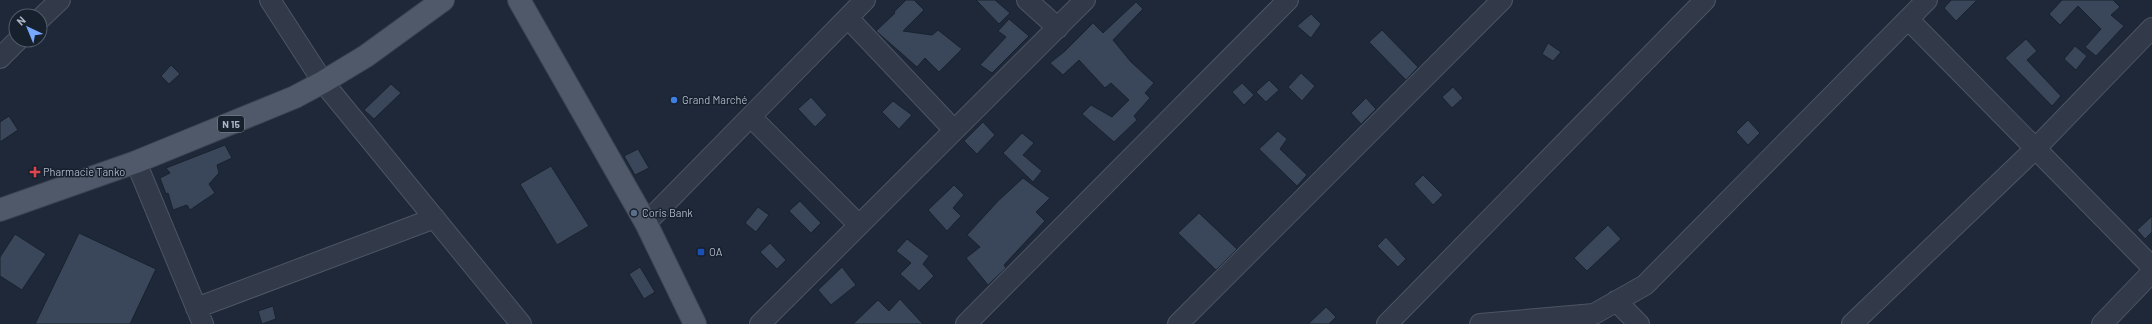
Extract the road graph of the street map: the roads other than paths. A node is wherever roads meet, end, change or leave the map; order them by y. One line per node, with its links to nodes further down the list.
1 (60, 0): 12 (street)
2 (270, 0): 19 (street)
3 (443, 0): 19 (main road, N 15)
4 (519, 0): 26 (main road)
5 (866, 0): 13 (street)
6 (1026, 0): 15 (street)
7 (1085, 0): 15 (street)
8 (1288, 0): 35 (street)
9 (1502, 0): 36 (street)
10 (1705, 0): 37 (street)
11 (1926, 0): 14 (street)
12 (48, 11)
13 (848, 18): 20 (street); 21 (street)
14 (1908, 19): 22 (street); 30 (street)
15 (1058, 28): 21 (street)
16 (2152, 28): 22 (street)
17 (10, 48): 18 (street)
18 (0, 58)
19 (324, 82): 23 (main road, N 15); 25 (street)
20 (751, 117): 26 (street); 27 (street)
21 (954, 130): 27 (street)
22 (2035, 148): 28 (street); 40 (street)
23 (136, 162): 24 (main road, N 15); 31 (street)
24 (0, 210)
25 (435, 218): 31 (street); 32 (street)
26 (646, 223): 33 (main road)
27 (859, 225): 34 (street)
28 (2152, 267)
29 (2152, 272): 41 (street)
30 (1616, 302): 38 (street); 39 (street)
31 (200, 316)
32 (521, 324)
33 (695, 324)
34 (760, 324)
35 (966, 324)
36 (1178, 324)
37 (1387, 324)
38 (1480, 324)
39 (1639, 324)
40 (1852, 324)
41 (2102, 324)

